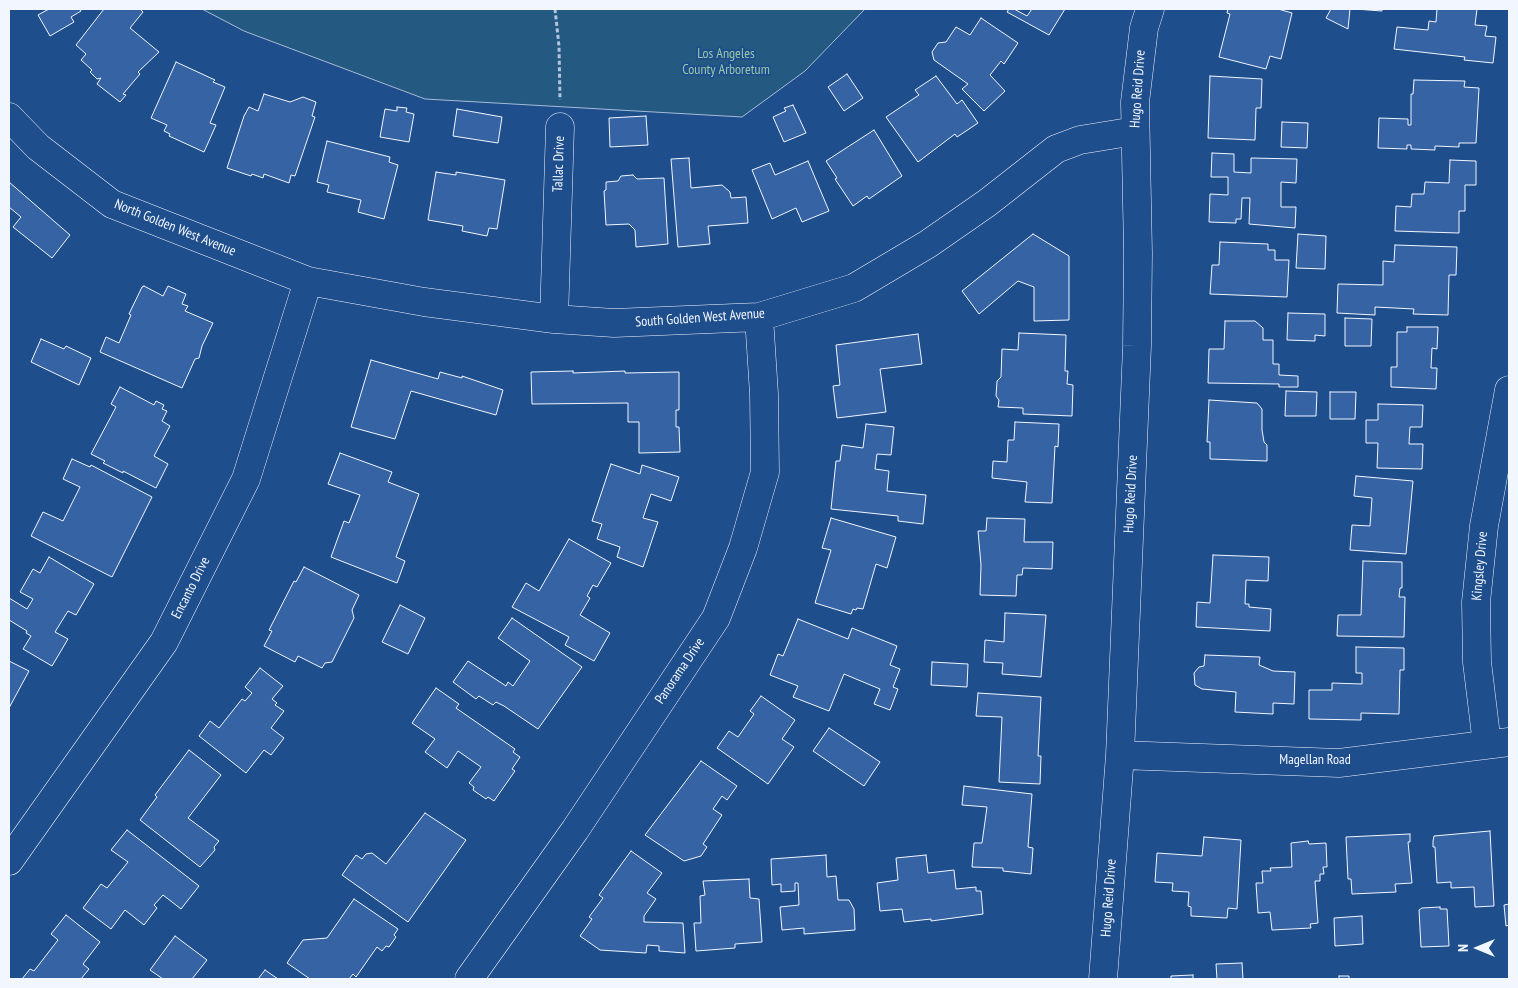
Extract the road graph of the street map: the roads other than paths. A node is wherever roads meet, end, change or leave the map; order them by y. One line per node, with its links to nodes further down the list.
1 (1150, 9): 4 (street, Hugo Reid Drive)
2 (9, 117): 5 (street, North Golden West Avenue)
3 (560, 127): 7 (street, Tallac Drive)
4 (1135, 132): 6 (street, South Golden West Avenue); 10 (street, Hugo Reid Drive)
5 (308, 281): 7 (street, South Golden West Avenue); 11 (street, Encanto Drive)
6 (759, 317): 7 (street, South Golden West Avenue); 12 (street, Panorama Drive)
7 (554, 319)
8 (1509, 390): 9 (street, Kingsley Drive)
9 (1498, 743): 10 (street, Magellan Road)
10 (1120, 754): 13 (street, Hugo Reid Drive)
11 (9, 861)
12 (469, 979)
13 (1103, 979)

